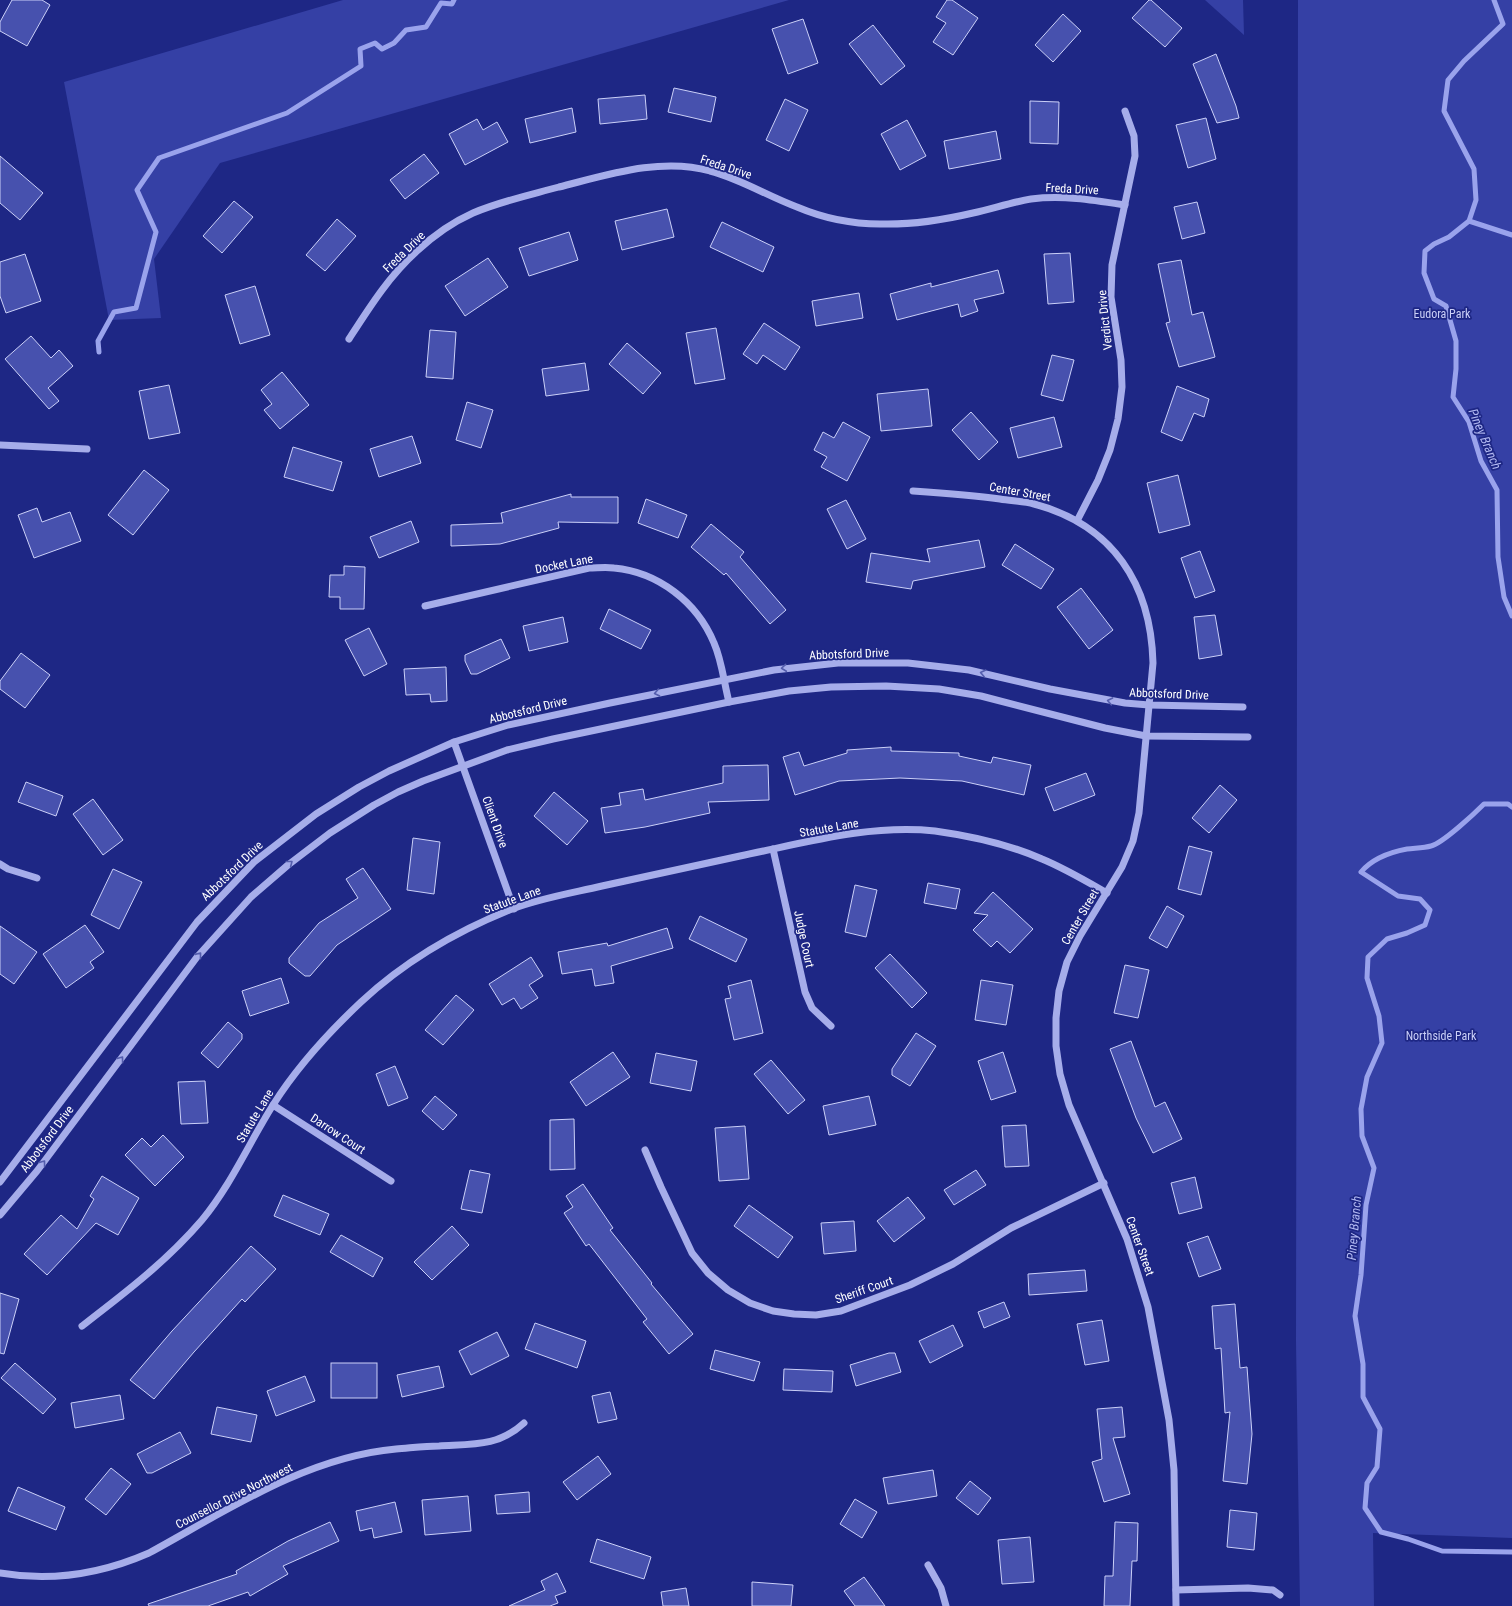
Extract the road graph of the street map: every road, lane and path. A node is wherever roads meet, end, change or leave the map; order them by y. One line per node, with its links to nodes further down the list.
1 (1125, 111): 2 (street, Verdict Drive)
2 (1125, 205): 3 (street, Freda Drive); 7 (street, Verdict Drive)
3 (349, 339)
4 (0, 445): 5 (street)
5 (87, 449)
6 (912, 491): 7 (street, Center Street)
7 (1077, 521): 11 (street, Center Street)
8 (425, 606): 9 (street, Docket Lane)
9 (724, 680): 10 (street, Docket Lane); 11 (street, Abbotsford Drive, one-way to 9); 15 (street, Abbotsford Drive, one-way to 15)
10 (729, 702): 13 (street, Abbotsford Drive); 16 (street, Abbotsford Drive)
11 (1149, 705): 12 (street, Abbotsford Drive); 13 (street, Center Street)
12 (1243, 707)
13 (1146, 736): 14 (street, Abbotsford Drive); 20 (street, Center Street)
14 (1248, 737)
15 (454, 742): 16 (street, Client Drive); 26 (street, Abbotsford Drive)
16 (463, 766): 21 (street, Client Drive); 28 (street, Abbotsford Drive, one-way to 16)
17 (773, 849): 20 (street, Statute Lane); 21 (street, Statute Lane); 22 (street, Judge Court)
18 (0, 864): 19 (street)
19 (37, 878)
20 (1107, 893): 27 (street, Center Street)
21 (514, 909): 23 (street, Statute Lane)
22 (831, 1026)
23 (273, 1104): 25 (street, Darrow Court); 29 (street, Statute Lane)
24 (645, 1150): 27 (street, Sheriff Court)
25 (391, 1181)
26 (0, 1182)
27 (1104, 1183): 33 (street, Center Street)
28 (0, 1215)
29 (82, 1326)
30 (524, 1423): 32 (street, Counsellor Drive Northwest)
31 (928, 1565): 35 (street)
32 (0, 1573)
33 (1176, 1590): 34 (street); 36 (street, Center Street)
34 (1280, 1595)
35 (946, 1606)
36 (1176, 1606)

